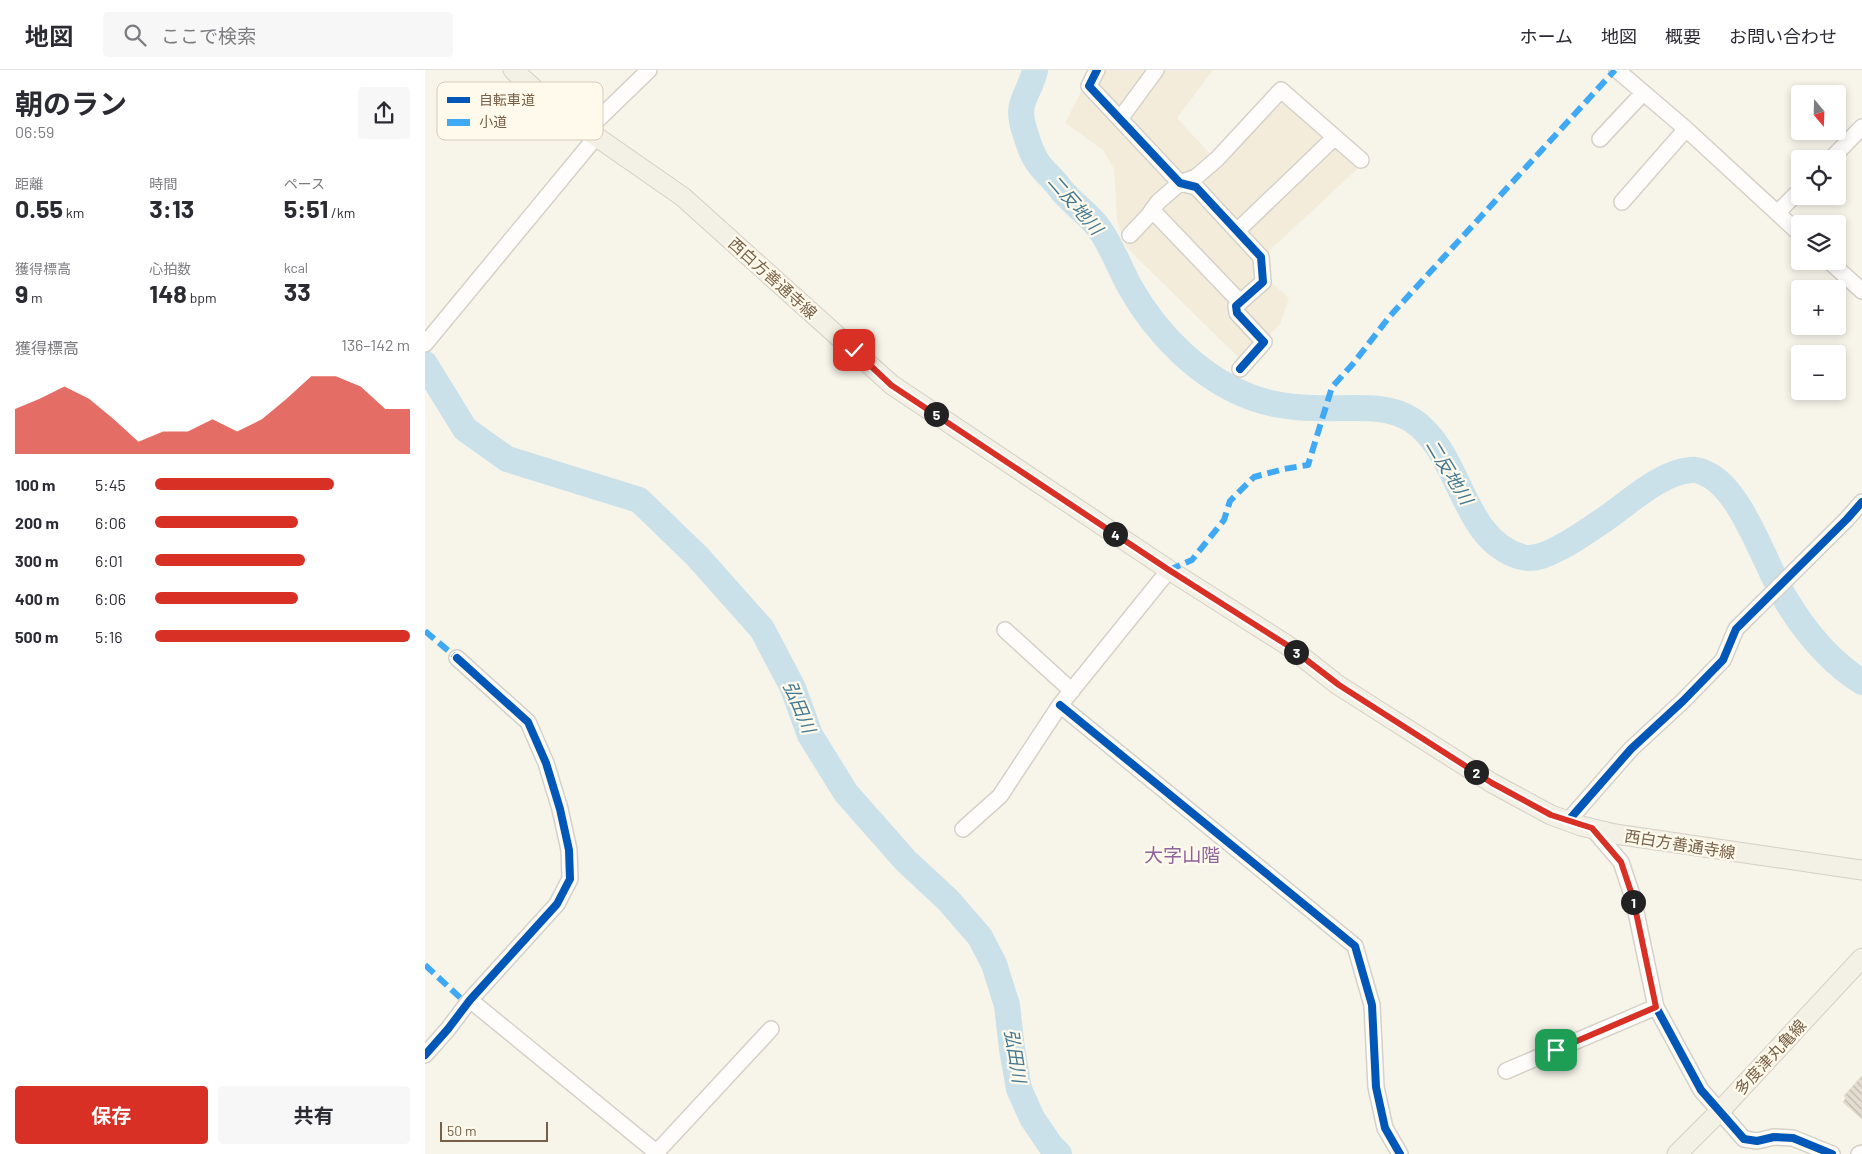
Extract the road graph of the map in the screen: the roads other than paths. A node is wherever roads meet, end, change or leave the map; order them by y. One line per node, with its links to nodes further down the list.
1 (513, 70): 6 (main road, 西白方善通寺線)
2 (649, 70): 9 (street)
3 (1097, 70): 8 (street)
4 (1155, 70): 8 (street)
5 (1617, 70): 7 (street)
6 (526, 82)
7 (1643, 93): 11 (street); 13 (street)
8 (1120, 119): 18 (street)
9 (603, 120)
10 (1862, 127): 16 (street)
11 (1685, 129): 20 (street); 22 (street)
12 (1335, 137): 17 (street); 18 (street); 24 (street)
13 (1600, 139)
14 (585, 140): 29 (street)
15 (601, 140): 32 (main road, 西白方善通寺線)
16 (1840, 150)
17 (1361, 160)
18 (1180, 183): 21 (street); 24 (street)
19 (1791, 199): 22 (street)
20 (1622, 202)
21 (1152, 210): 25 (street); 28 (street)
22 (1777, 213): 23 (street)
23 (1791, 226)
24 (1237, 231): 28 (street)
25 (1130, 235)
26 (1839, 270): 27 (street)
27 (1862, 291)
28 (1240, 302): 30 (street)
29 (428, 340)
30 (1240, 369)
31 (1862, 502): 37 (street)
32 (1169, 570): 35 (street); 37 (main road, 西白方善通寺線)
33 (1005, 630): 35 (street)
34 (457, 658): 42 (street)
35 (1072, 691): 36 (street)
36 (1060, 705): 39 (street); 49 (street)
37 (1568, 821): 38 (main road, 西白方善通寺線)
38 (1592, 828): 40 (main road, 西白方善通寺線); 43 (street)
39 (963, 829)
40 (1862, 870)
41 (1862, 958): 47 (main road, 多度津丸亀線)
42 (470, 1000): 45 (street); 48 (street)
43 (1656, 1007): 46 (street); 47 (street)
44 (771, 1029): 48 (street)
45 (425, 1055)
46 (1506, 1071)
47 (1720, 1111): 50 (main road, 多度津丸亀線); 51 (street)
48 (655, 1153)
49 (1400, 1154)
50 (1677, 1154)
51 (1832, 1154)

